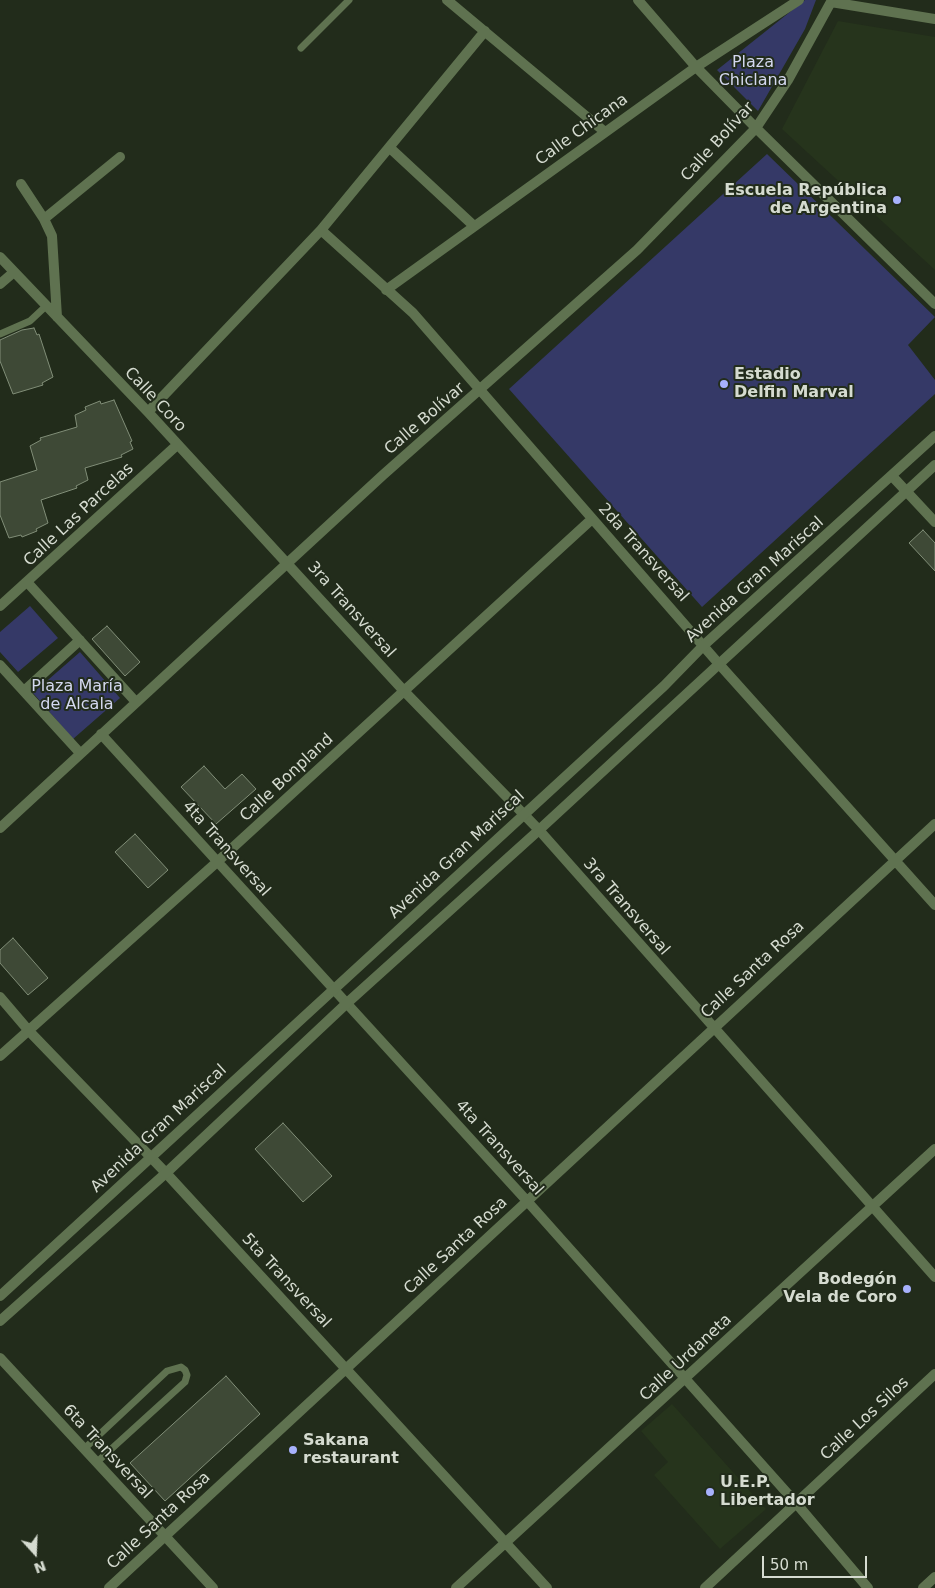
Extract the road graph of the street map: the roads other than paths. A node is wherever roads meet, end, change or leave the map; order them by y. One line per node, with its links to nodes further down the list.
1 (350, 0): 9 (lane)
2 (448, 0): 6 (street)
3 (638, 0): 10 (street)
4 (799, 0): 10 (street, Calle Chicana)
5 (831, 1): 7 (street); 11 (street, Calle Bolívar)
6 (459, 4): 8 (street)
7 (935, 19)
8 (485, 31): 12 (street); 13 (street)
9 (301, 48)
10 (696, 67): 11 (street); 12 (street, Calle Chicana)
11 (756, 128): 23 (street); 27 (street, Calle Bolívar)
12 (605, 132): 17 (street, Calle Chicana)
13 (390, 148): 17 (street); 18 (street)
14 (120, 158): 16 (street)
15 (21, 184): 16 (street)
16 (44, 219): 25 (street)
17 (474, 226): 22 (street, Calle Chicana)
18 (321, 230): 22 (street, 2da Transversal); 28 (street)
19 (0, 257): 20 (street, Calle Coro)
20 (14, 272): 21 (street); 24 (street, Calle Coro)
21 (0, 284)
22 (386, 290): 27 (street, 2da Transversal)
23 (935, 304)
24 (46, 306): 25 (street, Calle Coro); 26 (lane)
25 (57, 317): 28 (street, Calle Coro)
26 (0, 334)
27 (480, 390): 34 (street, 2da Transversal); 36 (street, Calle Bolívar)
28 (148, 412): 30 (street, Calle Coro)
29 (935, 436): 32 (street, Avenida Gran Mariscal)
30 (177, 445): 36 (street, Calle Coro); 37 (street, Calle Las Parcelas)
31 (935, 465): 33 (street)
32 (892, 476): 33 (street); 40 (street, Avenida Gran Mariscal)
33 (907, 491): 35 (street); 41 (street)
34 (592, 519): 40 (street, 2da Transversal); 44 (street, Calle Bonpland)
35 (935, 522)
36 (288, 563): 44 (street, 3ra Transversal); 45 (street, Calle Bolívar)
37 (27, 582): 38 (street, Calle Las Parcelas); 39 (street)
38 (0, 606)
39 (80, 640): 43 (street); 45 (street)
40 (704, 645): 41 (street, 2da Transversal); 48 (street, Avenida Gran Mariscal)
41 (719, 664): 51 (street); 52 (street, 2da Transversal)
42 (0, 665): 43 (street)
43 (24, 691): 47 (street)
44 (404, 691): 48 (street, 3ra Transversal); 53 (street, Calle Bonpland)
45 (135, 701): 46 (street, Calle Bolívar)
46 (101, 734): 47 (street, Calle Bolívar); 53 (street, 4ta Transversal)
47 (80, 753): 50 (street, Calle Bolívar)
48 (524, 815): 51 (street, 3ra Transversal); 55 (street, Avenida Gran Mariscal)
49 (935, 824): 52 (street, Calle Santa Rosa)
50 (0, 828)
51 (539, 830): 57 (street); 58 (street, 3ra Transversal)
52 (894, 861): 54 (street, 2da Transversal); 58 (street, Calle Santa Rosa)
53 (217, 862): 55 (street, 4ta Transversal); 59 (street, Calle Bonpland)
54 (935, 905)
55 (333, 990): 57 (street, 4ta Transversal); 62 (street, Avenida Gran Mariscal)
56 (0, 997): 59 (street, 5ta Transversal)
57 (346, 1004): 63 (street); 64 (street, 4ta Transversal)
58 (712, 1028): 64 (street, Calle Santa Rosa); 65 (street, 3ra Transversal)
59 (29, 1031): 60 (street, Calle Bonpland); 62 (street, 5ta Transversal)
60 (0, 1056)
61 (935, 1149): 65 (street, Calle Urdaneta)
62 (150, 1158): 63 (street, 5ta Transversal); 67 (street, Avenida Gran Mariscal)
63 (166, 1173): 68 (street); 70 (street, 5ta Transversal)
64 (526, 1201): 70 (street, Calle Santa Rosa); 72 (street, 4ta Transversal)
65 (871, 1208): 66 (street, 3ra Transversal); 72 (street, Calle Urdaneta)
66 (935, 1277)
67 (0, 1296)
68 (0, 1321)
69 (0, 1358): 73 (street, 6ta Transversal)
70 (347, 1370): 76 (street, Calle Santa Rosa); 77 (street, 5ta Transversal)
71 (935, 1374): 75 (street, Calle Los Silos)
72 (685, 1379): 75 (street, 4ta Transversal); 77 (street, Calle Urdaneta)
73 (84, 1449): 74 (street, 6ta Transversal); 74 (lane)
74 (96, 1462): 76 (street, 6ta Transversal)
75 (796, 1503): 83 (street, Calle Los Silos); 84 (street, 4ta Transversal)
76 (165, 1536): 79 (street, Calle Santa Rosa); 80 (street, 6ta Transversal)
77 (506, 1543): 81 (street, Calle Urdaneta); 82 (street, 5ta Transversal)
78 (935, 1577): 85 (street)
79 (109, 1588)
80 (213, 1588)
81 (456, 1588)
82 (547, 1588)
83 (705, 1588)
84 (868, 1588)
85 (923, 1588)

